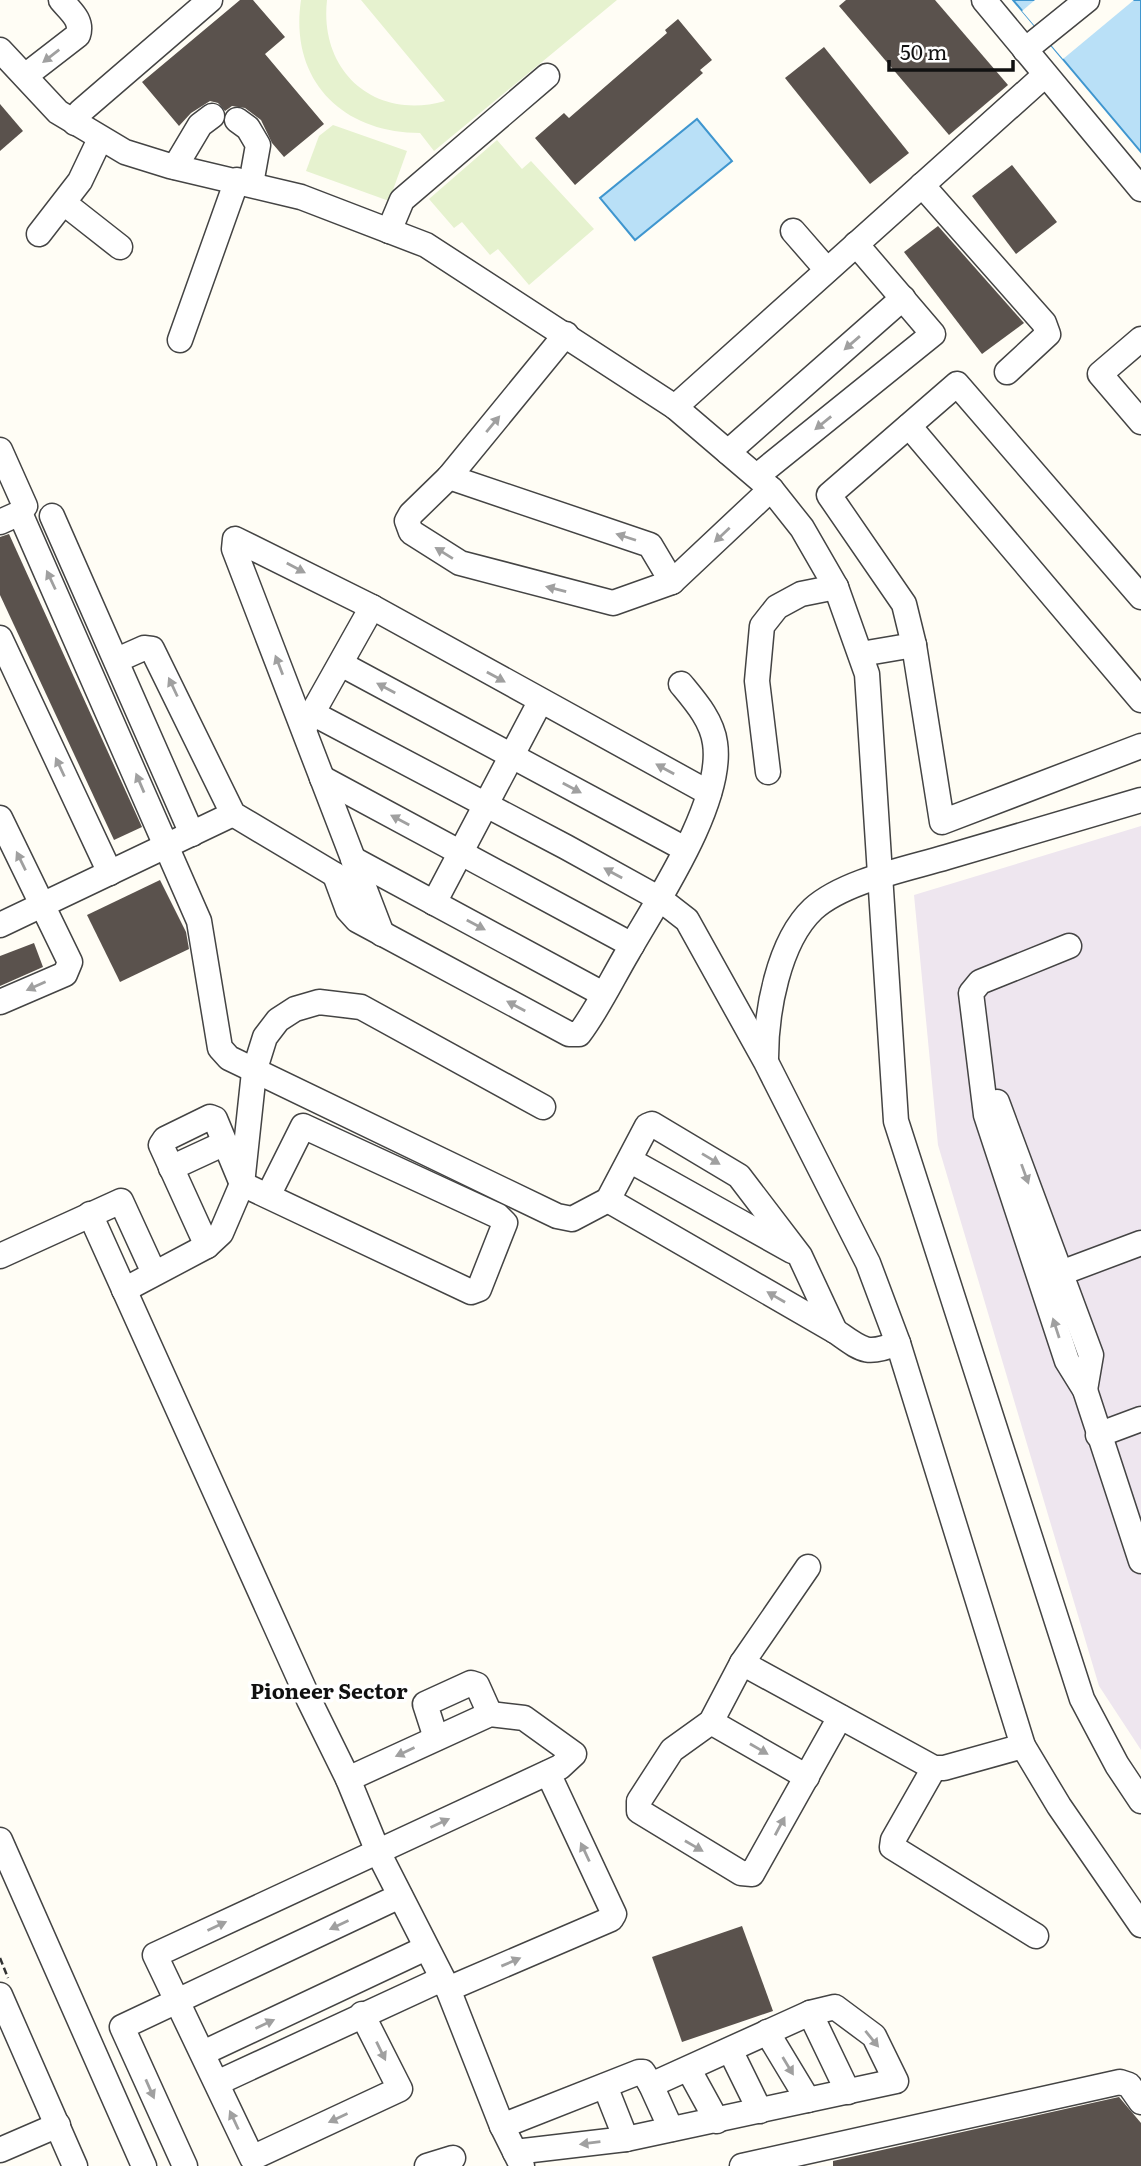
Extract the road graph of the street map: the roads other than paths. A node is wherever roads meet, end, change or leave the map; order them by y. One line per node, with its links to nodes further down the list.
1 (61, 0): 8 (street, one-way to 8)
2 (210, 0): 12 (street)
3 (984, 0): 6 (street)
4 (1087, 0): 6 (street)
5 (0, 50): 8 (street)
6 (1025, 50): 7 (street)
7 (1045, 75): 16 (street); 17 (street)
8 (25, 76): 12 (street)
9 (547, 76): 19 (street)
10 (212, 116): 14 (street)
11 (237, 120): 15 (street)
12 (75, 124): 13 (street)
13 (100, 139): 14 (street); 18 (street)
14 (174, 167): 15 (street)
15 (244, 182): 19 (street); 28 (street)
16 (922, 185): 22 (street); 29 (street)
17 (1141, 189)
18 (64, 203): 21 (street); 23 (street)
19 (390, 231): 26 (street)
20 (793, 232): 24 (street)
21 (39, 234)
22 (856, 244): 24 (street); 25 (street)
23 (120, 247)
24 (827, 270): 30 (street)
25 (903, 298): 34 (street, one-way to 34); 36 (street, one-way to 36)
26 (566, 334): 30 (street); 35 (street, one-way to 26)
27 (1141, 339): 31 (street)
28 (180, 340)
29 (1007, 372)
30 (675, 407): 34 (street)
31 (1141, 422)
32 (909, 426): 41 (street); 44 (street); 49 (street)
33 (0, 450): 38 (street)
34 (728, 452): 36 (street)
35 (449, 477): 39 (street, one-way to 35); 39 (street, one-way to 35)
36 (764, 483): 39 (street, one-way to 39); 40 (street)
37 (51, 516): 46 (street)
38 (10, 517): 62 (street, one-way to 38)
39 (673, 582)
40 (836, 587): 45 (street); 54 (street)
41 (1141, 597)
42 (372, 607): 47 (street); 50 (street, one-way to 50); 51 (street, one-way to 42)
43 (0, 638): 66 (street, one-way to 43)
44 (914, 645): 45 (street); 52 (street)
45 (861, 654): 67 (street)
46 (117, 660): 59 (street, one-way to 46); 61 (street)
47 (341, 664): 51 (street); 53 (street, one-way to 47)
48 (681, 684): 56 (street)
49 (1141, 700)
50 (540, 702): 53 (street); 56 (street, one-way to 50)
51 (308, 721): 55 (street); 58 (street)
52 (1141, 746)
53 (512, 755): 58 (street); 63 (street, one-way to 63)
54 (768, 772)
55 (322, 778): 64 (street, one-way to 55); 65 (street)
56 (709, 793): 63 (street)
57 (1141, 800): 67 (street)
58 (485, 806): 64 (street); 68 (street, one-way to 58)
59 (233, 814): 61 (street); 65 (street)
60 (0, 818): 70 (street, one-way to 60)
61 (192, 834): 62 (street)
62 (167, 846): 66 (street); 79 (street)
63 (685, 849): 68 (street)
64 (460, 852): 69 (street); 73 (street)
65 (344, 867): 69 (street); 72 (street); 72 (street)
66 (110, 873): 70 (street)
67 (878, 877): 77 (street); 110 (street)
68 (660, 899): 73 (street); 77 (street)
69 (434, 902): 75 (street, one-way to 75)
70 (43, 904): 71 (street); 76 (street, one-way to 76)
71 (0, 925)
72 (382, 934): 75 (street, one-way to 72)
73 (632, 945): 75 (street)
74 (1069, 946): 78 (street)
75 (603, 994)
76 (0, 1002)
77 (766, 1062): 94 (street)
78 (980, 1066): 91 (street, one-way to 91); 95 (street, one-way to 78)
79 (254, 1072): 80 (street); 82 (street); 84 (street)
80 (543, 1107)
81 (631, 1161): 84 (street); 88 (street); 88 (street, one-way to 88)
82 (242, 1184): 83 (street); 87 (street); 87 (street)
83 (268, 1196): 83 (street)
84 (608, 1200): 93 (street, one-way to 84)
85 (90, 1214): 89 (street); 90 (street); 92 (street)
86 (1141, 1243): 91 (street)
87 (207, 1246): 90 (street)
88 (800, 1255): 93 (street)
89 (0, 1256)
90 (154, 1273): 92 (street)
91 (1061, 1273): 95 (street)
92 (124, 1290): 109 (street)
93 (835, 1331): 94 (street)
94 (898, 1343): 105 (street)
95 (1084, 1390): 97 (street)
96 (1141, 1419): 97 (street)
97 (1098, 1435): 98 (street)
98 (1141, 1561)
99 (808, 1567): 100 (street)
100 (741, 1663): 102 (street); 103 (street)
101 (490, 1714): 104 (street); 104 (street); 107 (street)
102 (840, 1717): 106 (street); 108 (street)
103 (711, 1722): 108 (street, one-way to 108); 108 (street, one-way to 108)
104 (436, 1738): 109 (street, one-way to 109)
105 (1023, 1746): 106 (street); 114 (street)
106 (934, 1768): 115 (street)
107 (548, 1773): 112 (street, one-way to 107); 117 (street, one-way to 107)
108 (807, 1777)
109 (348, 1779): 112 (street)
110 (1141, 1801)
111 (0, 1840): 142 (street)
112 (378, 1852): 113 (street); 119 (street, one-way to 112)
113 (400, 1896): 116 (street); 119 (street, one-way to 119)
114 (1141, 1925)
115 (1037, 1936)
116 (426, 1948): 117 (street); 124 (street, one-way to 116)
117 (445, 1984): 121 (street); 135 (street)
118 (0, 1995): 134 (street)
119 (178, 2001): 124 (street); 143 (street, one-way to 143)
120 (810, 2013): 122 (street); 129 (street); 129 (street, one-way to 129)
121 (362, 2014): 126 (street); 126 (street, one-way to 126)
122 (767, 2032): 123 (street); 130 (street, one-way to 130)
123 (730, 2050): 125 (street); 132 (street)
124 (203, 2053): 126 (street)
125 (689, 2070): 127 (street); 133 (street)
126 (217, 2082)
127 (651, 2085): 128 (street); 136 (street)
128 (605, 2086): 135 (street); 137 (street)
129 (848, 2092): 130 (street)
130 (808, 2100): 132 (street)
131 (1141, 2102): 145 (street)
132 (760, 2111): 133 (street)
133 (717, 2121): 136 (street)
134 (58, 2125): 138 (street); 141 (street)
135 (502, 2126): 140 (street)
136 (671, 2129): 137 (street)
137 (626, 2139): 140 (street, one-way to 140)
138 (0, 2150)
139 (453, 2158): 144 (street)
140 (519, 2159)
141 (75, 2166)
142 (144, 2166)
143 (185, 2166)
144 (427, 2166)
145 (742, 2166)

